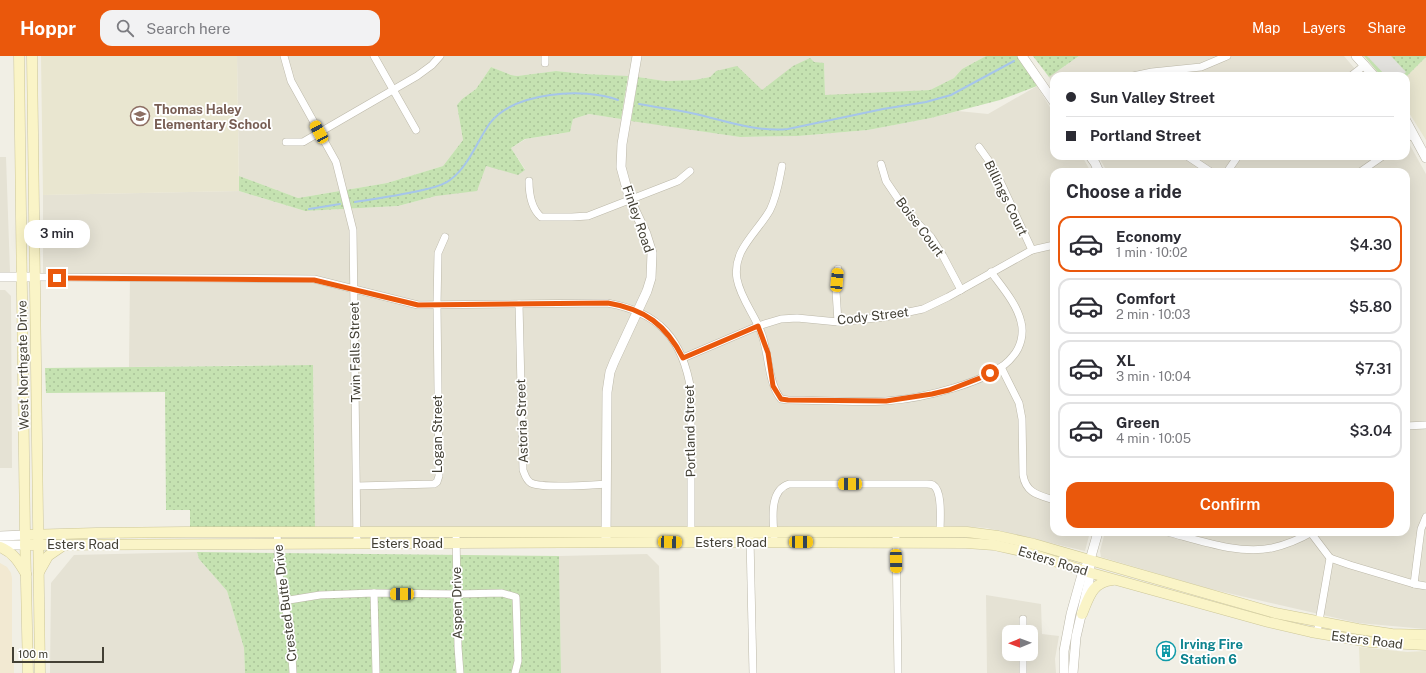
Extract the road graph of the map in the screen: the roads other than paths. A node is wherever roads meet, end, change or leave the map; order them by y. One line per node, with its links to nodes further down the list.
1 (19, 56): 27 (main road, West Northgate Drive)
2 (32, 56): 25 (main road, West Northgate Drive)
3 (284, 56): 17 (street, Twin Falls Street)
4 (374, 56): 14 (street)
5 (440, 56): 14 (street)
6 (637, 56): 32 (street, Finley Road)
7 (1022, 56): 15 (street)
8 (1227, 56): 11 (street)
9 (1356, 56): 10 (street)
10 (1365, 65): 12 (street); 13 (street)
11 (1152, 72)
12 (1356, 72)
13 (1371, 72)
14 (392, 90): 16 (street); 17 (street)
15 (1050, 96)
16 (416, 130)
17 (319, 132): 19 (street); 41 (street, Twin Falls Street)
18 (1410, 137): 21 (street)
19 (286, 142)
20 (979, 147): 35 (street, Billings Court)
21 (1426, 158)
22 (1193, 160): 28 (street)
23 (1378, 160): 29 (street)
24 (881, 164): 42 (street, Boise Court)
25 (34, 166): 27 (main road); 39 (main road, West Northgate Drive)
26 (782, 166): 47 (street)
27 (20, 167): 38 (main road, West Northgate Drive)
28 (1204, 168)
29 (1366, 168)
30 (690, 171): 32 (street)
31 (528, 181): 32 (street)
32 (630, 200): 45 (street, Finley Road)
33 (445, 237): 44 (street)
34 (1050, 245): 35 (street, Cody Street)
35 (1032, 250): 37 (street, Cody Street)
36 (838, 269): 46 (street)
37 (991, 272): 42 (street, Cody Street); 49 (street)
38 (21, 277): 39 (street, Portland Street); 40 (street, Portland Street); 51 (main road, West Northgate Drive)
39 (35, 277): 41 (street, Portland Street); 50 (main road, West Northgate Drive)
40 (0, 278)
41 (355, 288): 44 (street, Portland Street); 55 (street, Twin Falls Street)
42 (961, 290): 46 (street, Cody Street)
43 (519, 304): 44 (street, Portland Street); 45 (street, Portland Street); 54 (street, Astoria Street)
44 (436, 305): 55 (street, Logan Street)
45 (638, 312): 48 (street, Portland Street); 54 (street, Finley Road)
46 (838, 322): 47 (street, Cody Street)
47 (758, 326): 48 (street, Cody Street); 49 (street)
48 (683, 358): 66 (street, Portland Street)
49 (1001, 367): 56 (street)
50 (36, 402): 51 (main road); 73 (main road, West Northgate Drive)
51 (23, 406): 72 (main road, West Northgate Drive)
52 (1426, 425): 53 (street)
53 (1410, 426)
54 (606, 484): 65 (street, Finley Road)
55 (357, 486): 71 (street, Twin Falls Street)
56 (1050, 498)
57 (1426, 517): 83 (street)
58 (456, 532): 65 (main road, Esters Road); 71 (main road, Esters Road); 74 (street, Aspen Drive)
59 (940, 532): 68 (street); 69 (main road, Esters Road); 78 (main road, Esters Road)
60 (0, 536): 72 (street, Esters Road)
61 (1097, 536): 78 (street)
62 (1190, 536): 63 (street)
63 (1301, 536)
64 (1314, 536): 77 (street)
65 (606, 537): 66 (main road, Esters Road); 74 (main road, Esters Road)
66 (691, 537): 67 (main road, Esters Road)
67 (750, 537): 68 (main road, Esters Road); 106 (street)
68 (774, 537): 69 (main road, Esters Road)
69 (896, 537): 80 (main road, Esters Road); 107 (street)
70 (277, 538): 71 (main road, Esters Road); 73 (main road, Esters Road); 75 (main road, Esters Road); 89 (street, Crested Butte Drive)
71 (357, 538): 74 (main road, Esters Road)
72 (25, 540): 73 (main road, Esters Road); 76 (street, Esters Road); 81 (main road, West Northgate Drive)
73 (38, 540): 75 (main road, Esters Road); 79 (main road, West Northgate Drive)
74 (456, 543): 87 (street, Aspen Drive)
75 (66, 544): 79 (main road)
76 (0, 546): 81 (main road)
77 (1330, 558): 83 (street); 92 (street)
78 (1090, 560): 80 (street); 84 (main road, Esters Road)
79 (39, 572): 98 (main road, West Northgate Drive)
80 (1087, 572): 82 (main road, Esters Road); 90 (street); 109 (street)
81 (26, 575): 97 (main road, West Northgate Drive)
82 (1116, 580): 88 (main road, Esters Road); 90 (main road)
83 (1414, 584): 85 (street)
84 (1178, 586): 88 (main road); 92 (main road, Esters Road)
85 (1426, 586)
86 (374, 593): 87 (street); 89 (street); 103 (street)
87 (457, 594): 104 (street, Aspen Drive); 105 (street)
88 (1174, 596): 94 (main road, Esters Road)
89 (283, 601): 102 (street, Crested Butte Drive)
90 (1082, 614): 110 (street)
91 (1023, 619): 93 (street)
92 (1318, 622): 94 (street); 95 (main road, Esters Road)
93 (1023, 625)
94 (1316, 633): 96 (main road, Esters Road)
95 (1426, 635)
96 (1426, 645)
97 (28, 656): 98 (main road); 100 (main road, West Northgate Drive)
98 (40, 656): 101 (main road, West Northgate Drive)
99 (1023, 661): 108 (street)
100 (28, 673)
101 (40, 673)
102 (292, 673)
103 (376, 673)
104 (460, 673)
105 (514, 673)
106 (752, 673)
107 (898, 673)
108 (1023, 673)
109 (1064, 673)
110 (1073, 673)

